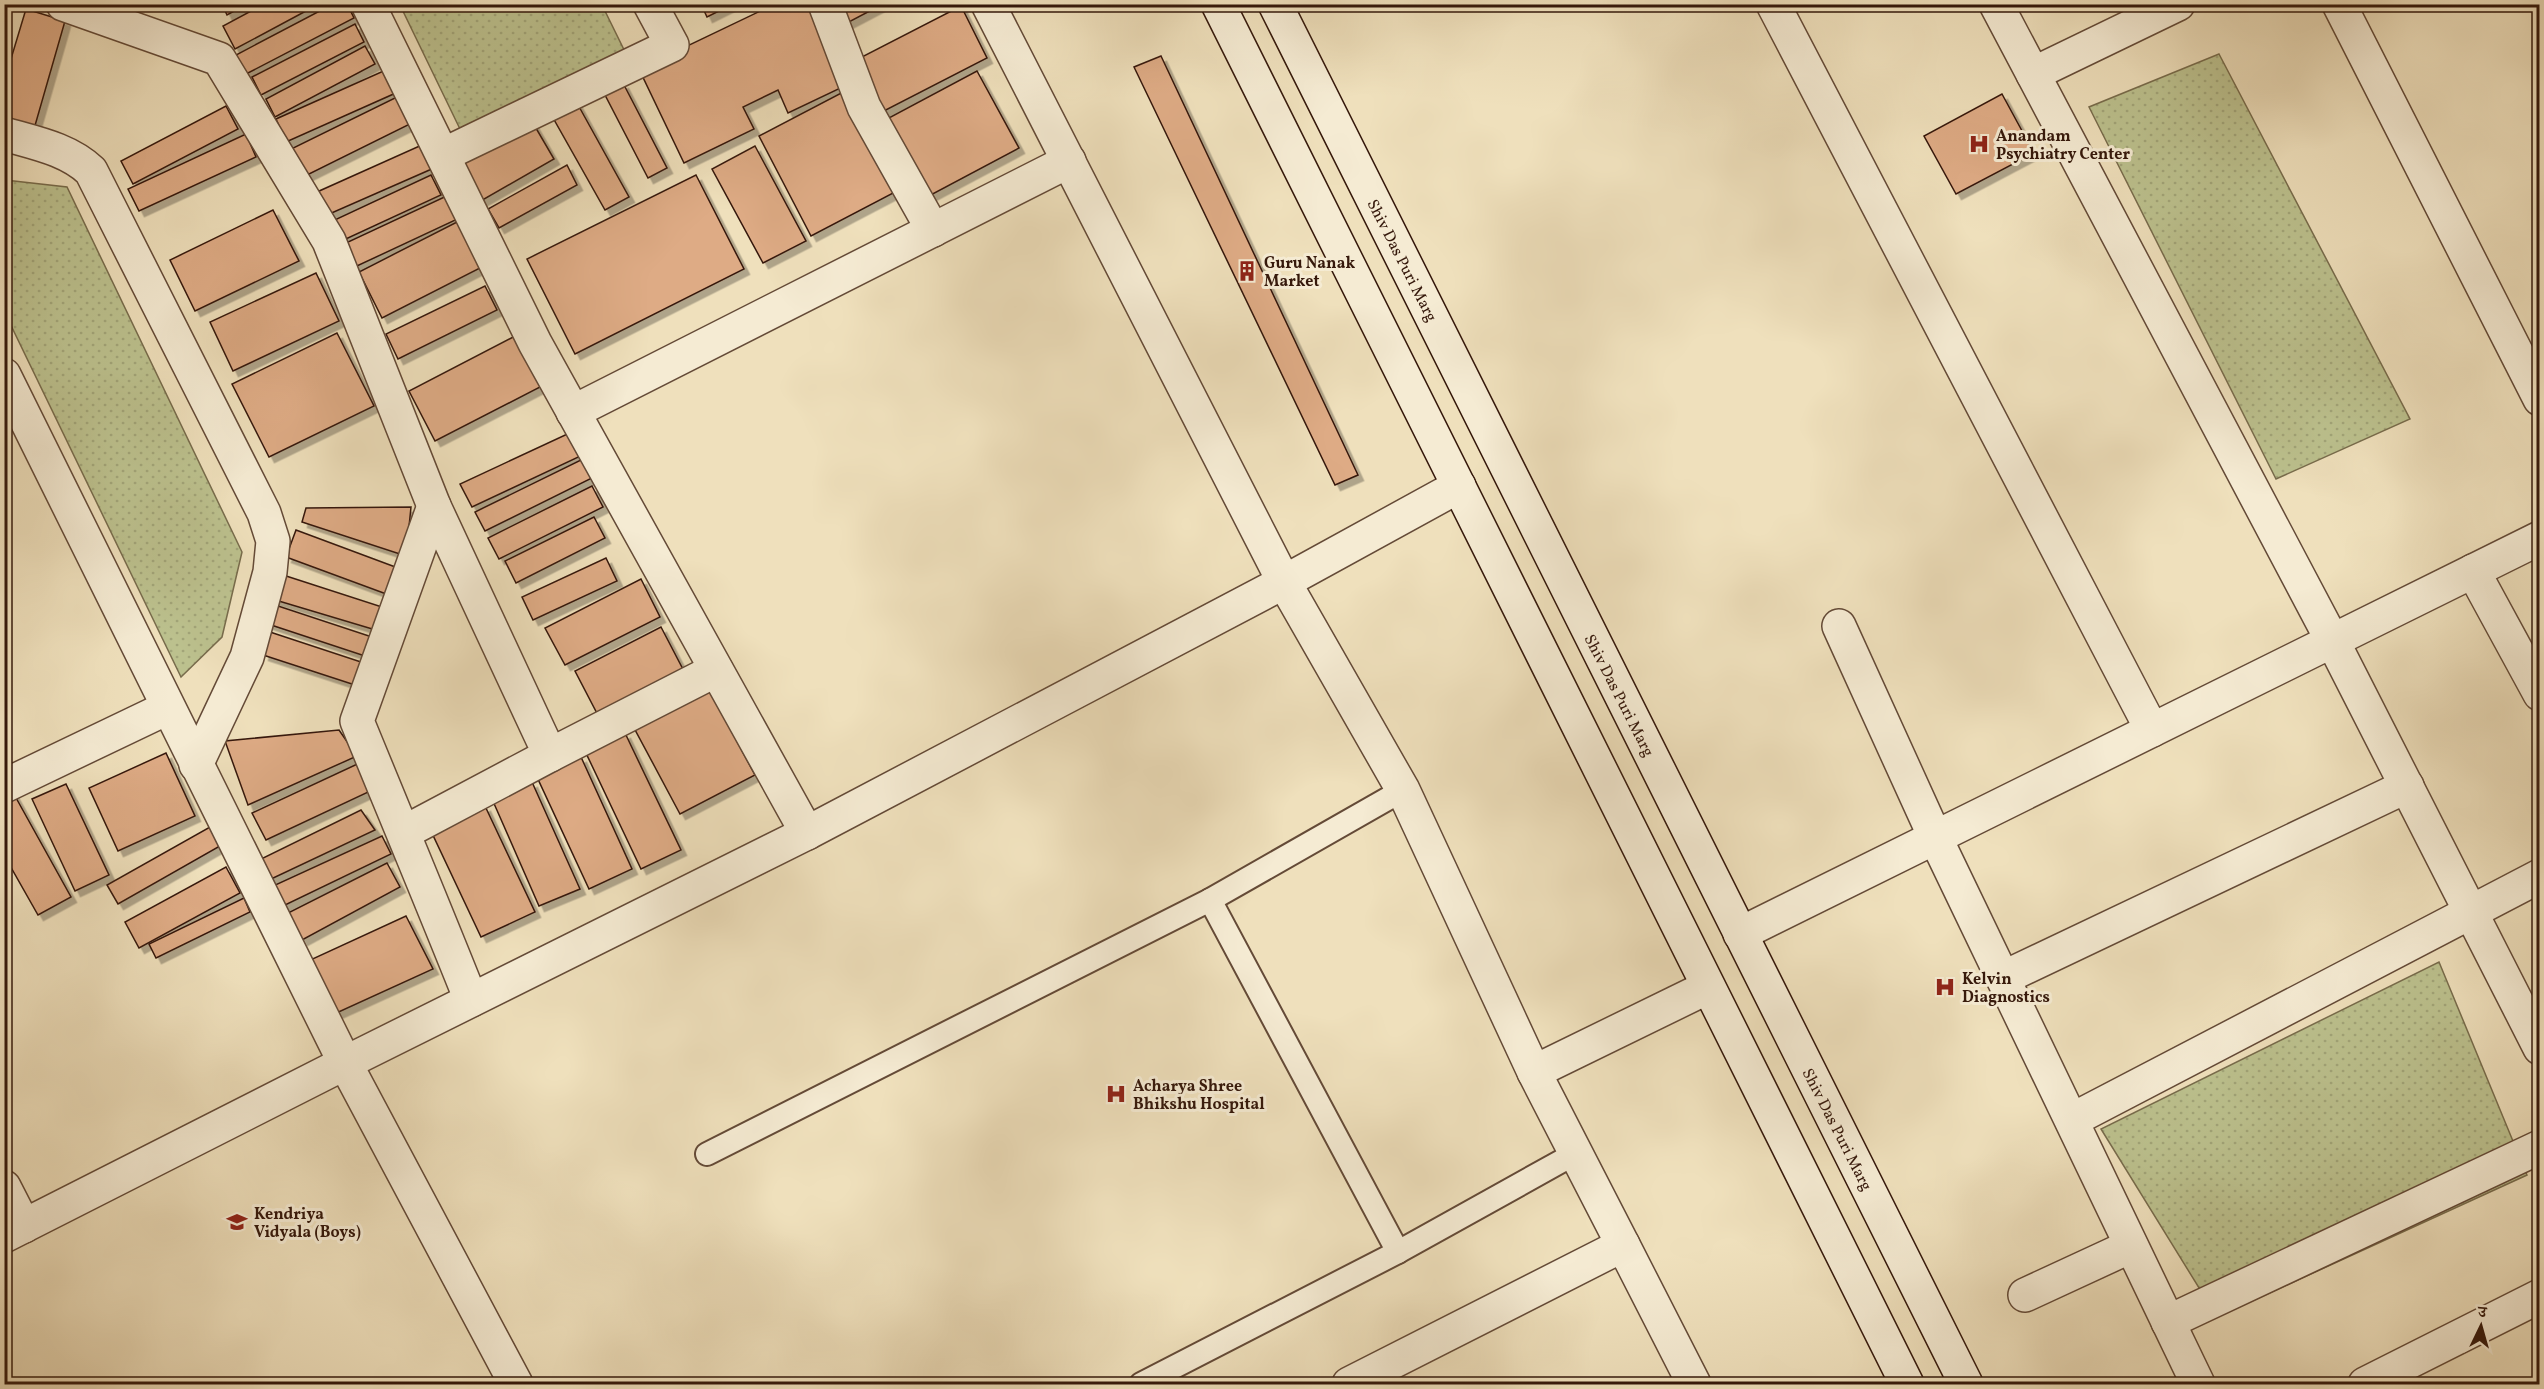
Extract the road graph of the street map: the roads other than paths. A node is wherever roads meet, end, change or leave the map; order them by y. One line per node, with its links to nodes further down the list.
1 (63, 4): 21 (street)
2 (368, 4): 14 (street)
3 (650, 4): 14 (street)
4 (825, 4): 16 (street)
5 (988, 4): 15 (street)
6 (1218, 4): 20 (street)
7 (1275, 4): 42 (street, Shiv Das Puri Marg)
8 (1773, 4): 30 (street)
9 (1996, 4): 12 (street)
10 (2178, 4): 12 (street)
11 (2339, 4): 18 (street)
12 (2033, 74): 26 (street)
13 (4, 134): 32 (street)
14 (443, 155): 19 (street)
15 (1069, 161): 16 (street); 24 (street)
16 (933, 230): 19 (street)
17 (4, 375): 29 (street)
18 (2540, 399)
19 (573, 412): 27 (street)
20 (1459, 486): 24 (street); 44 (street)
21 (435, 506): 31 (street); 36 (street)
22 (2540, 538): 23 (street)
23 (2473, 571): 26 (street); 28 (street)
24 (1284, 582): 35 (street); 37 (street)
25 (1839, 626): 38 (street)
26 (2332, 640): 30 (street); 34 (street)
27 (716, 670): 31 (street); 37 (street)
28 (2540, 694)
29 (167, 708): 32 (street); 33 (street)
30 (2152, 730): 38 (street)
31 (550, 755): 36 (street)
32 (196, 765): 47 (street)
33 (4, 786)
34 (2406, 786): 41 (street); 43 (street)
35 (1403, 790): 40 (lane); 48 (street)
36 (403, 833): 45 (street)
37 (807, 834): 45 (street)
38 (1935, 837): 42 (street); 43 (street)
39 (2540, 876): 41 (street)
40 (1210, 900): 52 (lane); 57 (lane)
41 (2471, 912): 46 (street); 49 (street)
42 (1740, 934): 66 (street, Shiv Das Puri Marg)
43 (2003, 978): 49 (street)
44 (1708, 987): 48 (street); 65 (street)
45 (471, 1000): 47 (street)
46 (2540, 1048)
47 (345, 1063): 54 (street); 61 (street)
48 (1534, 1072): 51 (street)
49 (2072, 1120): 56 (street)
50 (2540, 1147): 60 (street)
51 (1576, 1153): 55 (street); 57 (lane)
52 (707, 1154)
53 (4, 1187): 54 (street)
54 (14, 1231)
55 (1623, 1245): 63 (street); 64 (street)
56 (2132, 1245): 58 (street); 60 (street)
57 (1398, 1252): 62 (lane)
58 (2025, 1295)
59 (2540, 1296): 68 (street)
60 (2168, 1322): 67 (street)
61 (516, 1384)
62 (1141, 1384)
63 (1349, 1384)
64 (1694, 1384)
65 (1907, 1384)
66 (1966, 1384)
67 (2198, 1384)
68 (2365, 1384)

